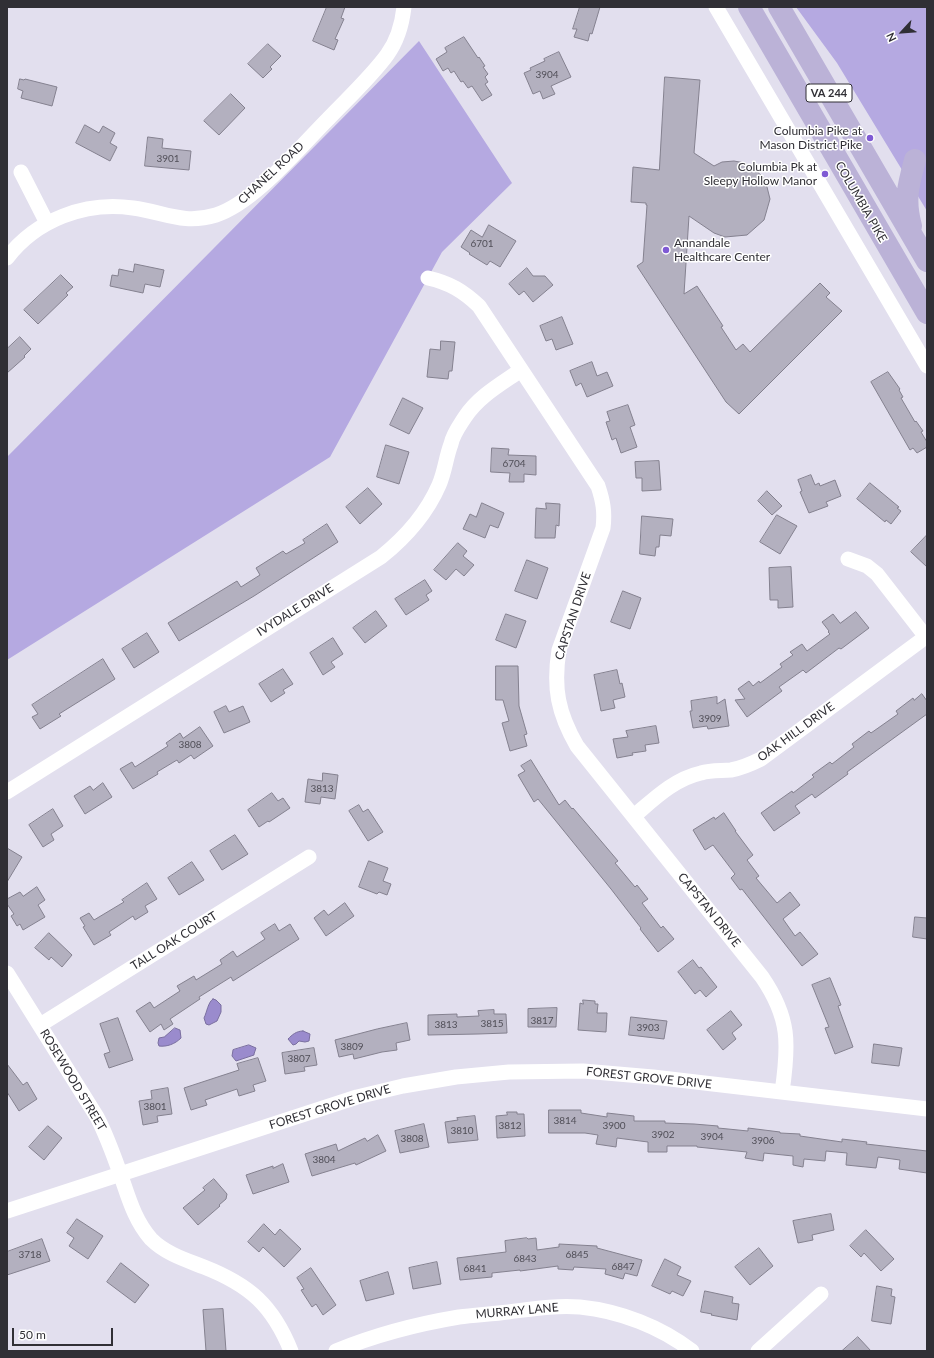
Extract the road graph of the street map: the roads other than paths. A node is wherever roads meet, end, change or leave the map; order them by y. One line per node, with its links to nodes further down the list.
1 (404, 7): 7 (street, CHANEL ROAD)
2 (716, 7): 13 (street)
3 (749, 7): 12 (main road, COLUMBIA PIKE / VA 244)
4 (779, 7): 8 (main road, VA 244)
5 (915, 160): 8 (main road)
6 (21, 172): 7 (street)
7 (47, 223): 9 (street, CHANEL ROAD)
8 (916, 242): 10 (main road, VA 244)
9 (7, 258)
10 (927, 261)
11 (428, 278): 14 (street, CAPSTAN DRIVE)
12 (927, 313)
13 (927, 366)
14 (521, 370): 17 (street, IVYDALE DRIVE); 18 (street, CAPSTAN DRIVE)
15 (848, 559): 16 (street)
16 (926, 636): 18 (street, OAK HILL DRIVE)
17 (7, 792)
18 (634, 816): 22 (street, CAPSTAN DRIVE)
19 (309, 857): 21 (street, TALL OAK COURT)
20 (7, 973): 21 (street, ROSEWOOD STREET)
21 (40, 1026): 24 (street, ROSEWOOD STREET)
22 (782, 1092): 23 (street, FOREST GROVE DRIVE); 24 (street, FOREST GROVE DRIVE)
23 (927, 1109)
24 (120, 1174): 25 (street, FOREST GROVE DRIVE); 27 (street, ROSEWOOD STREET)
25 (7, 1211)
26 (821, 1294): 30 (street)
27 (291, 1351)
28 (336, 1351): 29 (street, MURRAY LANE)
29 (692, 1351)
30 (758, 1351)

